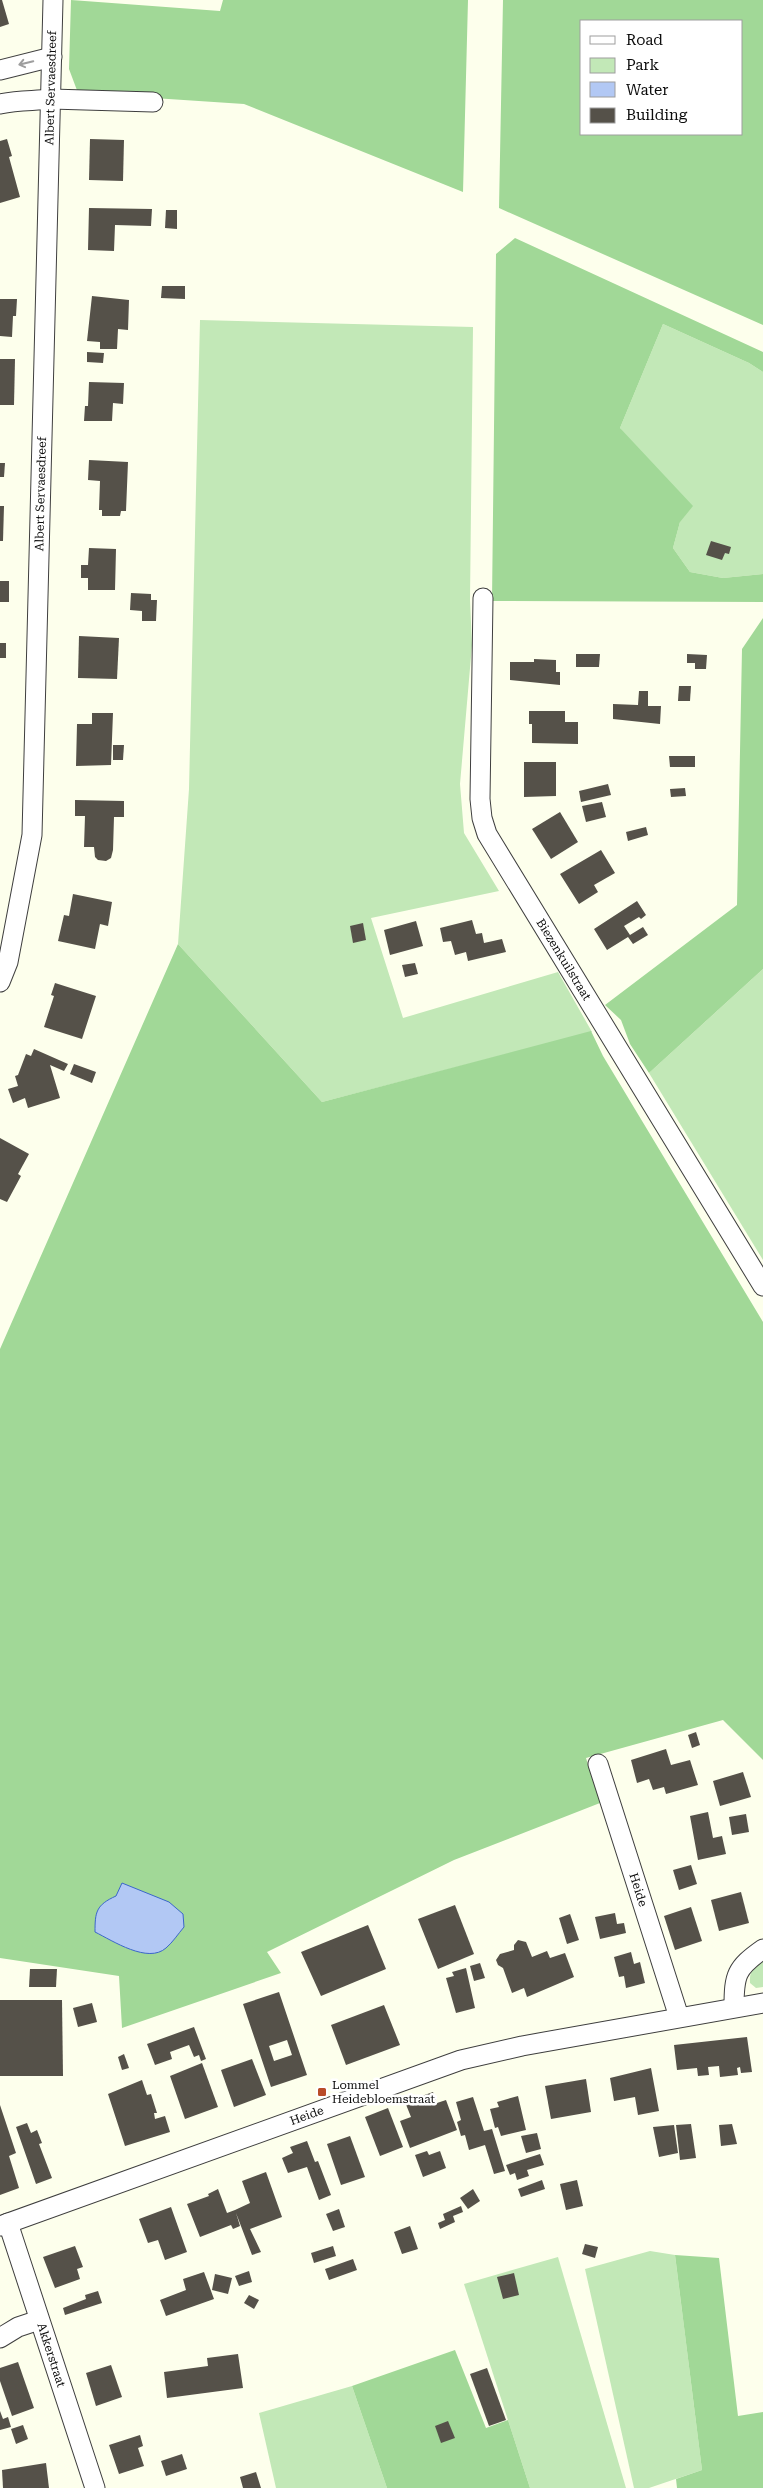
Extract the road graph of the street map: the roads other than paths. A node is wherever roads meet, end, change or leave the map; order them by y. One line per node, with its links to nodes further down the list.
1 (53, 0): 2 (street, Albert Servaesdreef)
2 (52, 57): 3 (street, one-way to 3); 4 (street, Albert Servaesdreef)
3 (0, 70)
4 (51, 99): 5 (street); 6 (street); 8 (street, Albert Servaesdreef)
5 (153, 102)
6 (0, 104)
7 (483, 598): 9 (street, Biezenkuilstraat)
8 (0, 982)
9 (763, 1286)
10 (598, 1764): 14 (street, Heide)
11 (763, 1949): 13 (street)
12 (763, 2003): 13 (street, Heide)
13 (734, 2007): 14 (street, Heide)
14 (679, 2017): 15 (street, Heide)
15 (4, 2224): 16 (street, Akkerstraat)
16 (39, 2320): 17 (street); 18 (street, Akkerstraat)
17 (0, 2338)
18 (95, 2488)

